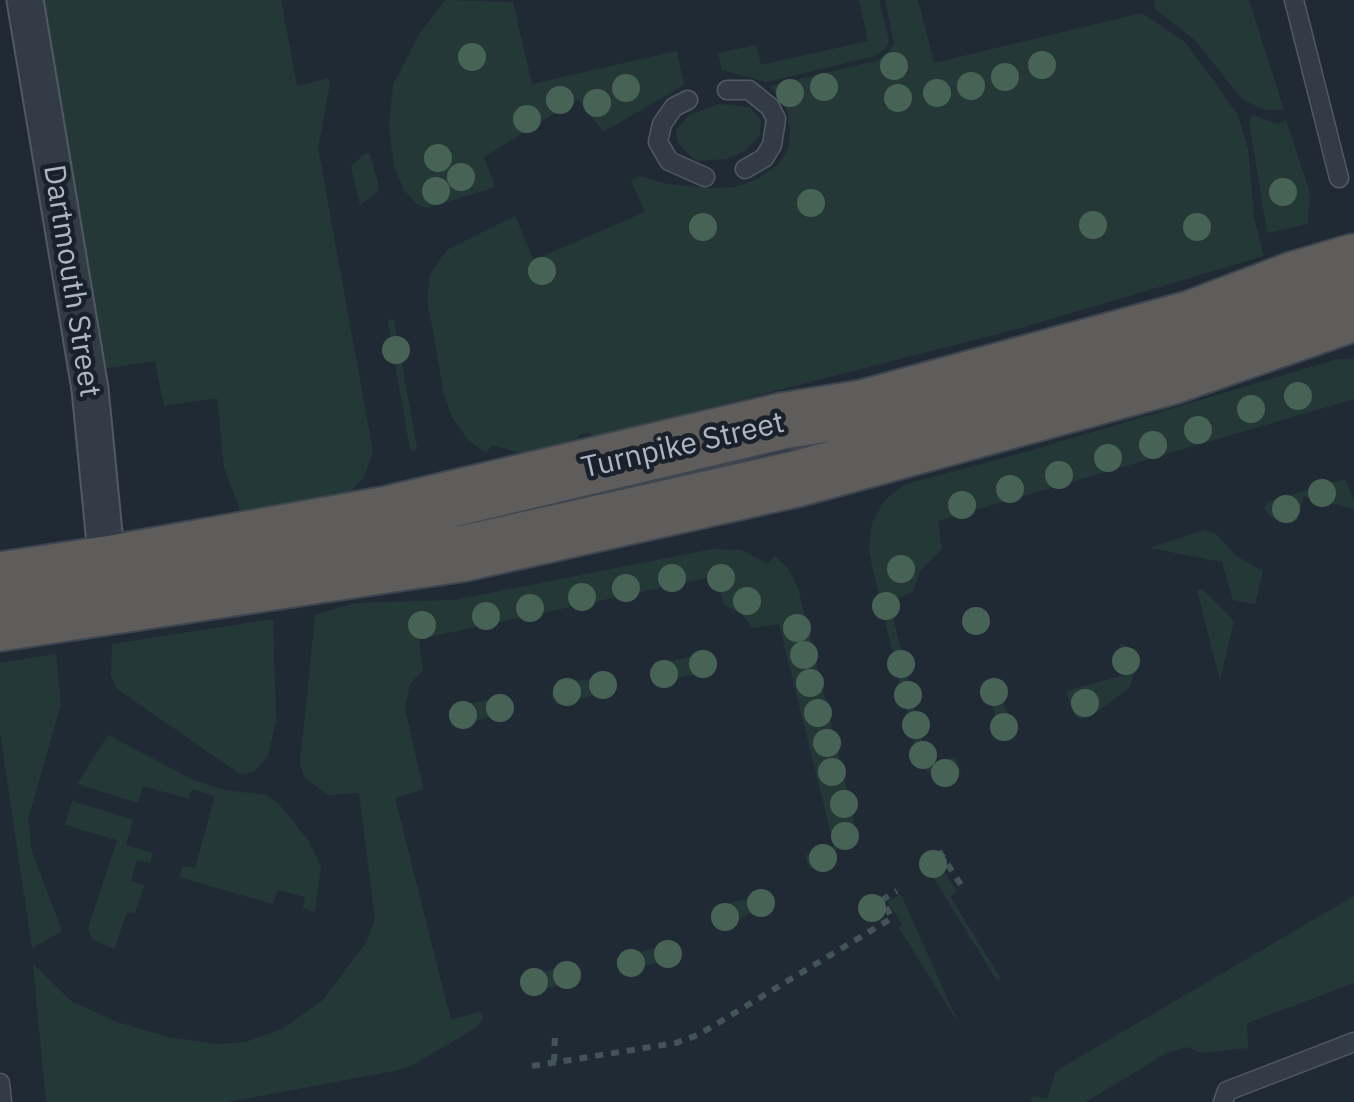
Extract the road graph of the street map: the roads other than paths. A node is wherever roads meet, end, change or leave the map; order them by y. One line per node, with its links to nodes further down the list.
1 (25, 0): 10 (street, Dartmouth Street)
2 (1294, 0): 7 (lane)
3 (727, 90): 5 (lane)
4 (688, 100): 6 (lane)
5 (745, 169)
6 (705, 176)
7 (1338, 178)
8 (1354, 262): 10 (highway, Turnpike Street)
9 (1354, 313): 12 (highway, Turnpike Street)
10 (107, 564): 11 (highway, Turnpike Street)
11 (0, 580)
12 (0, 623)
13 (1354, 1042): 16 (lane)
14 (0, 1083): 15 (lane)
15 (2, 1102)
16 (1223, 1102)

